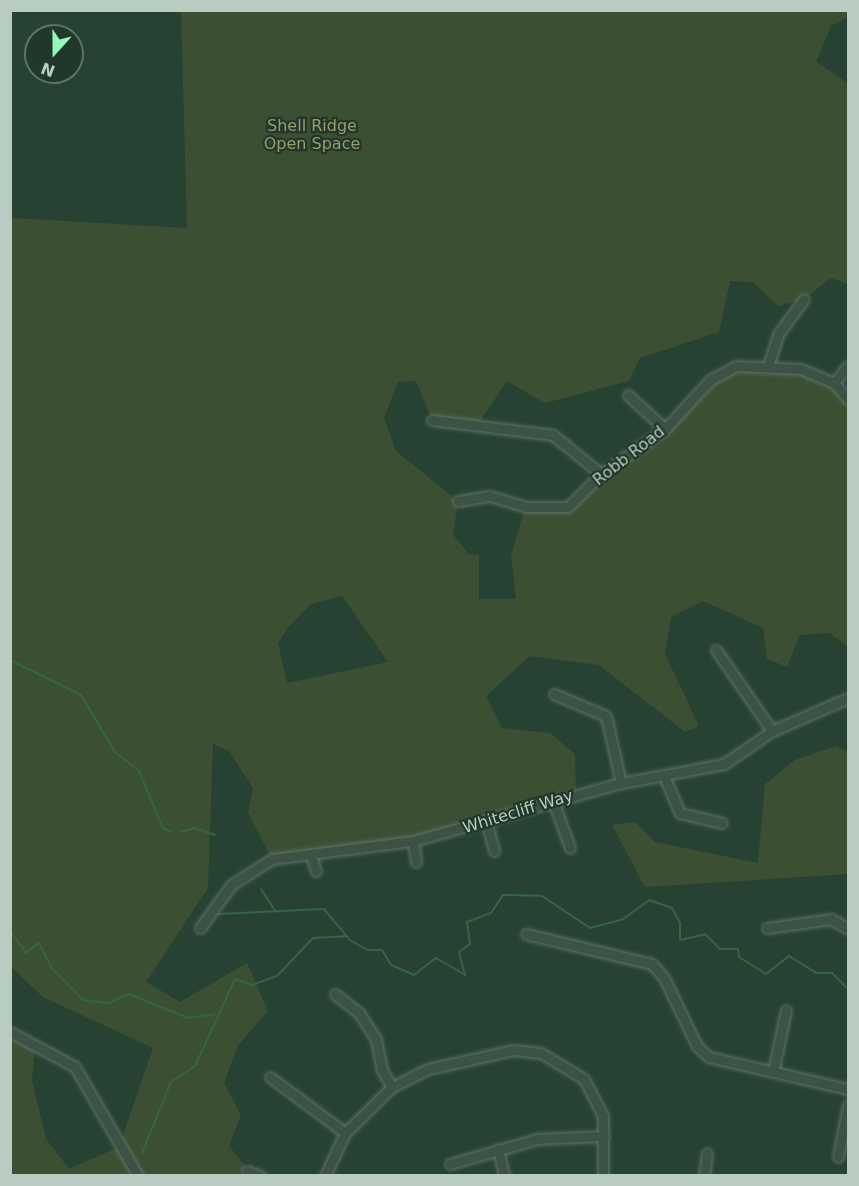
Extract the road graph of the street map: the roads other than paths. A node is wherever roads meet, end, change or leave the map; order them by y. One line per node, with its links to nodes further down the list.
1 (804, 298): 2 (street)
2 (769, 363): 4 (street, Robb Road); 8 (street, Robb Road)
3 (849, 366): 4 (street)
4 (834, 383): 6 (street, Robb Road)
5 (628, 395): 8 (street)
6 (849, 399)
7 (432, 420): 9 (street)
8 (665, 429): 9 (street, Robb Road)
9 (601, 474): 10 (street, Robb Road)
10 (458, 501)
11 (716, 650): 14 (street)
12 (554, 694): 16 (street)
13 (849, 698): 14 (street, Whitecliff Way)
14 (772, 731): 15 (street, Whitecliff Way)
15 (665, 778): 16 (street, Whitecliff Way); 18 (street)
16 (621, 783): 17 (street, Whitecliff Way)
17 (553, 801): 19 (street, Whitecliff Way); 21 (street)
18 (722, 823)
19 (487, 824): 20 (street, Whitecliff Way); 22 (street)
20 (413, 841): 23 (street, Whitecliff Way); 24 (street)
21 (570, 848)
22 (495, 851)
23 (311, 855): 25 (street); 26 (street, Whitecliff Way)
24 (416, 862)
25 (316, 871)
26 (200, 928)
27 (767, 928): 28 (street)
28 (849, 928)
29 (526, 934): 33 (street)
30 (335, 994): 35 (street)
31 (786, 1010): 33 (street)
32 (10, 1032): 45 (street)
33 (773, 1072): 36 (street)
34 (270, 1077): 38 (street)
35 (392, 1087): 38 (street); 39 (street)
36 (849, 1089)
37 (849, 1105): 42 (street)
38 (345, 1133): 47 (street)
39 (604, 1136): 40 (street); 49 (street)
40 (498, 1149): 43 (street); 48 (street)
41 (707, 1153): 50 (street)
42 (838, 1156)
43 (450, 1164)
44 (247, 1171): 46 (street)
45 (138, 1176)
46 (261, 1176)
47 (326, 1176)
48 (504, 1176)
49 (603, 1176)
50 (704, 1176)

